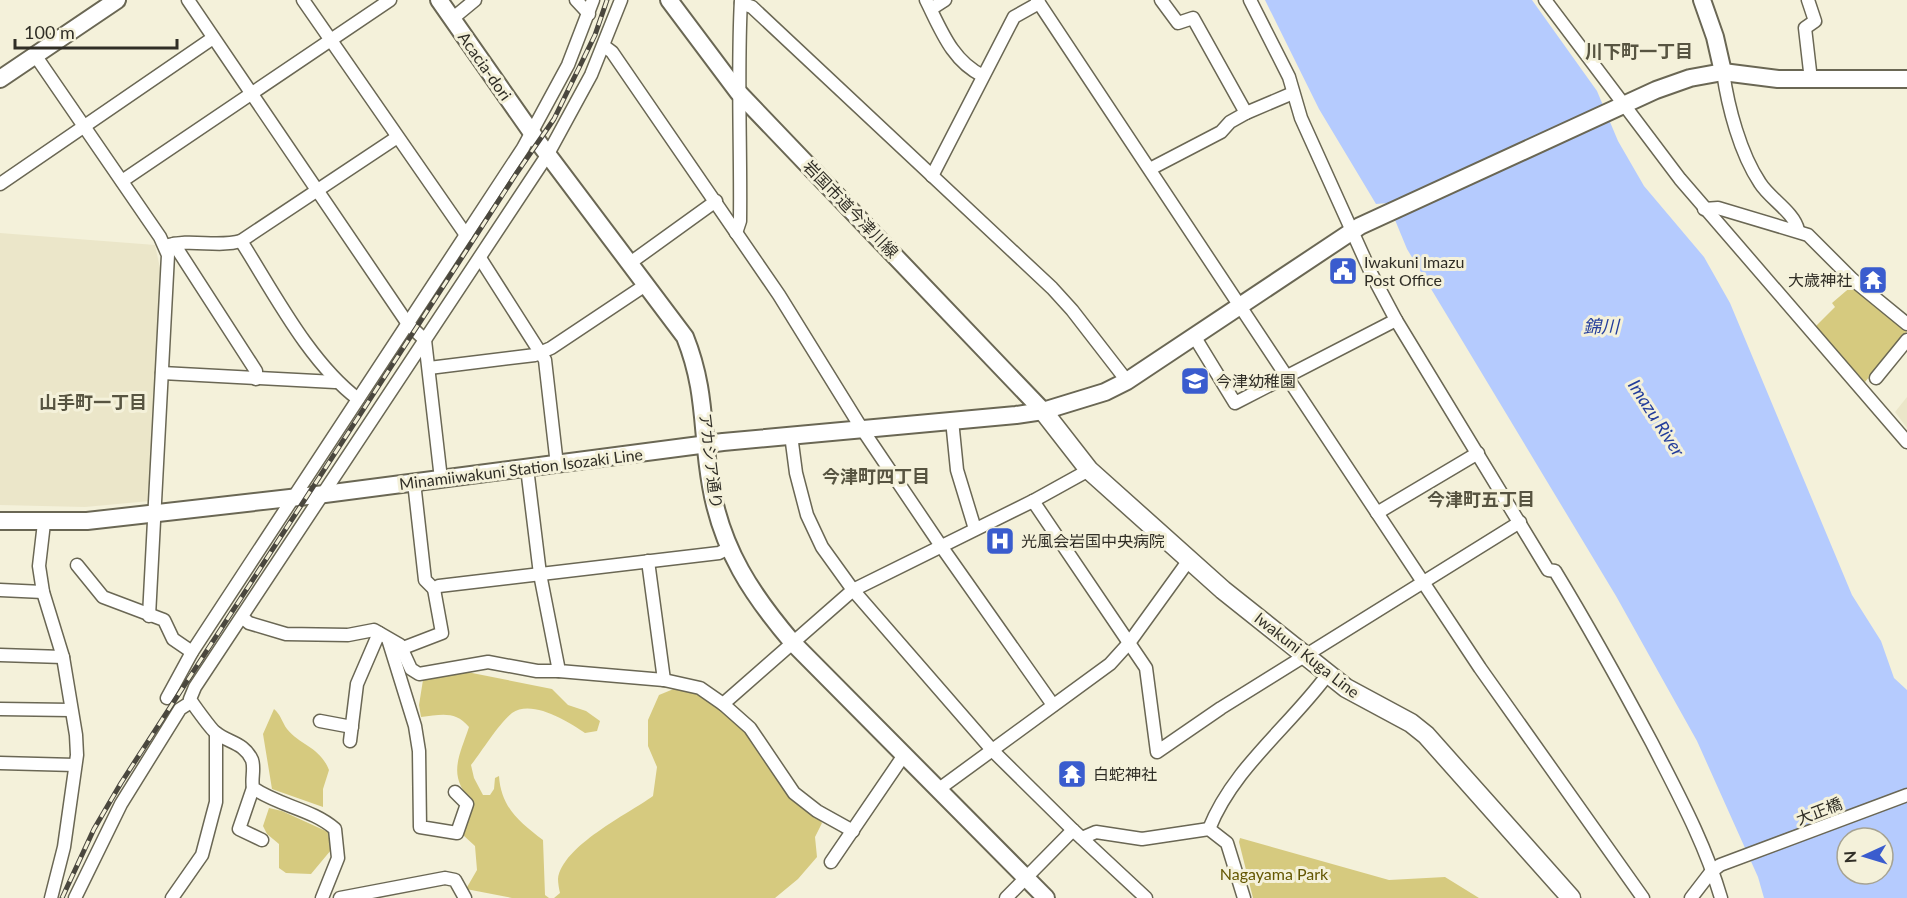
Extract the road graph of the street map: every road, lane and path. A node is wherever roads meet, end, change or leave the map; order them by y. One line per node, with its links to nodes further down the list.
1 (117, 0): 25 (street)
2 (188, 0): 22 (street)
3 (303, 0): 23 (street)
4 (390, 0): 23 (street)
5 (439, 0): 21 (street, Acacia-dori)
6 (475, 0): 21 (street)
7 (576, 0): 20 (street)
8 (593, 0): 20 (street)
9 (621, 0): 24 (street)
10 (669, 0): 31 (street, 岩国市道今津川線)
11 (945, 0): 19 (street)
12 (1161, 0): 35 (street)
13 (1250, 0): 33 (street)
14 (1545, 0): 34 (street)
15 (1702, 0): 26 (street)
16 (1808, 0): 30 (street)
17 (741, 1): 31 (street); 41 (street)
18 (1038, 1): 27 (street); 40 (street)
19 (929, 4): 27 (street)
20 (589, 14): 37 (street)
21 (452, 19): 37 (street, Acacia-dori)
22 (213, 38): 32 (street); 36 (street)
23 (331, 41): 32 (street); 38 (street)
24 (604, 46): 39 (street); 45 (street)
25 (35, 55): 28 (street); 36 (street)
26 (1723, 72): 30 (street, Minamiiwakuni Station Isozaki Line); 34 (street, Minamiiwakuni Station Isozaki Line); 47 (street)
27 (983, 76): 41 (street)
28 (0, 79)
29 (1907, 79): 30 (street, Minamiiwakuni Station Isozaki Line)
30 (1811, 80)
31 (738, 92): 49 (street); 72 (street, 岩国市道今津川線)
32 (251, 93): 42 (street); 44 (street)
33 (1293, 93): 35 (street); 48 (street)
34 (1620, 107): 46 (street); 48 (street, Minamiiwakuni Station Isozaki Line)
35 (1246, 113): 40 (street)
36 (82, 126): 42 (street); 43 (street)
37 (532, 132): 39 (street, アカシア通り); 50 (street)
38 (396, 138): 44 (street); 50 (street)
39 (548, 154): 53 (street); 54 (street, アカシア通り)
40 (1150, 169): 56 (street)
41 (932, 176): 69 (street)
42 (122, 181): 52 (street)
43 (0, 184)
44 (317, 189): 51 (street); 58 (street)
45 (716, 201): 49 (street); 54 (street)
46 (1704, 209): 47 (street); 76 (street)
47 (1798, 230): 59 (street)
48 (1351, 232): 56 (street, Minamiiwakuni Station Isozaki Line); 57 (street)
49 (736, 233): 74 (street)
50 (466, 236): 58 (street)
51 (242, 241): 52 (street); 70 (street)
52 (170, 245): 65 (street); 68 (street)
53 (480, 258): 61 (street); 63 (street)
54 (630, 263): 55 (street, アカシア通り)
55 (647, 284): 63 (street); 77 (street, アカシア通り)
56 (1239, 305): 60 (street, Minamiiwakuni Station Isozaki Line); 66 (street)
57 (1396, 320): 66 (street); 78 (street)
58 (408, 324): 61 (street); 71 (street)
59 (1907, 324)
60 (1194, 336): 66 (street); 69 (street, Minamiiwakuni Station Isozaki Line)
61 (425, 340): 64 (street); 84 (street)
62 (1907, 340): 67 (street)
63 (542, 352): 64 (street); 79 (street)
64 (429, 368): 82 (street)
65 (162, 373): 68 (street); 87 (street)
66 (1287, 374): 88 (street)
67 (1876, 378)
68 (256, 379): 70 (street)
69 (1126, 381): 72 (street, Minamiiwakuni Station Isozaki Line)
70 (335, 382): 71 (street)
71 (358, 399): 85 (street)
72 (1043, 411): 73 (street, Minamiiwakuni Station Isozaki Line); 81 (main road, Iwakuni Kuga Line)
73 (952, 420): 74 (street, Minamiiwakuni Station Isozaki Line); 92 (street)
74 (862, 429): 75 (street, Minamiiwakuni Station Isozaki Line); 93 (street)
75 (791, 435): 77 (street, Minamiiwakuni Station Isozaki Line); 102 (street)
76 (1907, 442)
77 (707, 444): 79 (street, Minamiiwakuni Station Isozaki Line); 94 (street, アカシア通り)
78 (1478, 453): 88 (street); 90 (street)
79 (557, 465): 80 (street, Minamiiwakuni Station Isozaki Line)
80 (527, 468): 82 (street, Minamiiwakuni Station Isozaki Line); 98 (street)
81 (1089, 470): 86 (street); 95 (main road, Iwakuni Kuga Line)
82 (441, 479): 83 (street, Minamiiwakuni Station Isozaki Line)
83 (414, 482): 84 (street, Minamiiwakuni Station Isozaki Line); 100 (street)
84 (325, 494): 85 (street, Minamiiwakuni Station Isozaki Line); 105 (street)
85 (295, 496): 87 (street, Minamiiwakuni Station Isozaki Line); 110 (street)
86 (1033, 501): 92 (street); 108 (street)
87 (154, 512): 91 (street, Minamiiwakuni Station Isozaki Line); 104 (street)
88 (1377, 513): 99 (street)
89 (0, 520): 91 (street, Minamiiwakuni Station Isozaki Line)
90 (1520, 522): 99 (street); 140 (street)
91 (44, 523): 103 (street)
92 (975, 529): 93 (street)
93 (941, 546): 102 (street); 120 (street)
94 (729, 548): 96 (street); 107 (street, アカシア通り)
95 (1189, 560): 108 (street); 112 (main road, Iwakuni Kuga Line)
96 (648, 561): 98 (street); 116 (street)
97 (77, 565): 104 (street)
98 (540, 574): 100 (street); 114 (street)
99 (1423, 583): 112 (street); 153 (street)
100 (434, 589): 109 (street)
101 (0, 590): 103 (street)
102 (853, 590): 107 (street); 127 (street)
103 (43, 592): 113 (street)
104 (149, 616): 110 (street)
105 (242, 617): 106 (street); 118 (street)
106 (384, 636): 109 (street); 124 (street); 133 (street)
107 (794, 643): 119 (street); 128 (street, アカシア通り)
108 (1129, 643): 112 (street); 120 (street)
109 (403, 648): 114 (street)
110 (192, 652): 117 (street)
111 (0, 655): 113 (street)
112 (1306, 656): 115 (main road, Iwakuni Kuga Line)
113 (63, 657): 122 (street)
114 (559, 671): 116 (street)
115 (1328, 674): 135 (street); 152 (main road, Iwakuni Kuga Line)
116 (664, 680): 119 (street)
117 (167, 698)
118 (191, 702): 125 (street); 144 (street)
119 (723, 704): 136 (street)
120 (1053, 705): 127 (street)
121 (0, 709): 122 (street)
122 (71, 710): 130 (street)
123 (320, 721): 124 (street)
124 (352, 727): 126 (street)
125 (216, 733): 131 (street); 145 (street)
126 (350, 741)
127 (993, 750): 132 (street); 137 (street)
128 (904, 755): 132 (street, アカシア通り); 136 (street)
129 (0, 763): 130 (street)
130 (75, 765): 143 (street)
131 (253, 788): 138 (street); 142 (street)
132 (939, 789): 141 (street, アカシア通り)
133 (454, 792)
134 (1907, 795): 140 (street, 大正橋)
135 (1209, 830): 137 (street); 151 (street)
136 (853, 831): 139 (street)
137 (1077, 834): 141 (street); 150 (street)
138 (262, 840)
139 (831, 862)
140 (1711, 872): 154 (street); 155 (street)
141 (1026, 878): 148 (street); 149 (street, アカシア通り)
142 (326, 897)
143 (51, 898)
144 (75, 898)
145 (172, 898)
146 (340, 898): 147 (street)
147 (465, 898)
148 (1006, 898)
149 (1046, 898)
150 (1146, 898)
151 (1244, 898)
152 (1571, 898)
153 (1643, 898)
154 (1691, 898)
155 (1720, 898)

